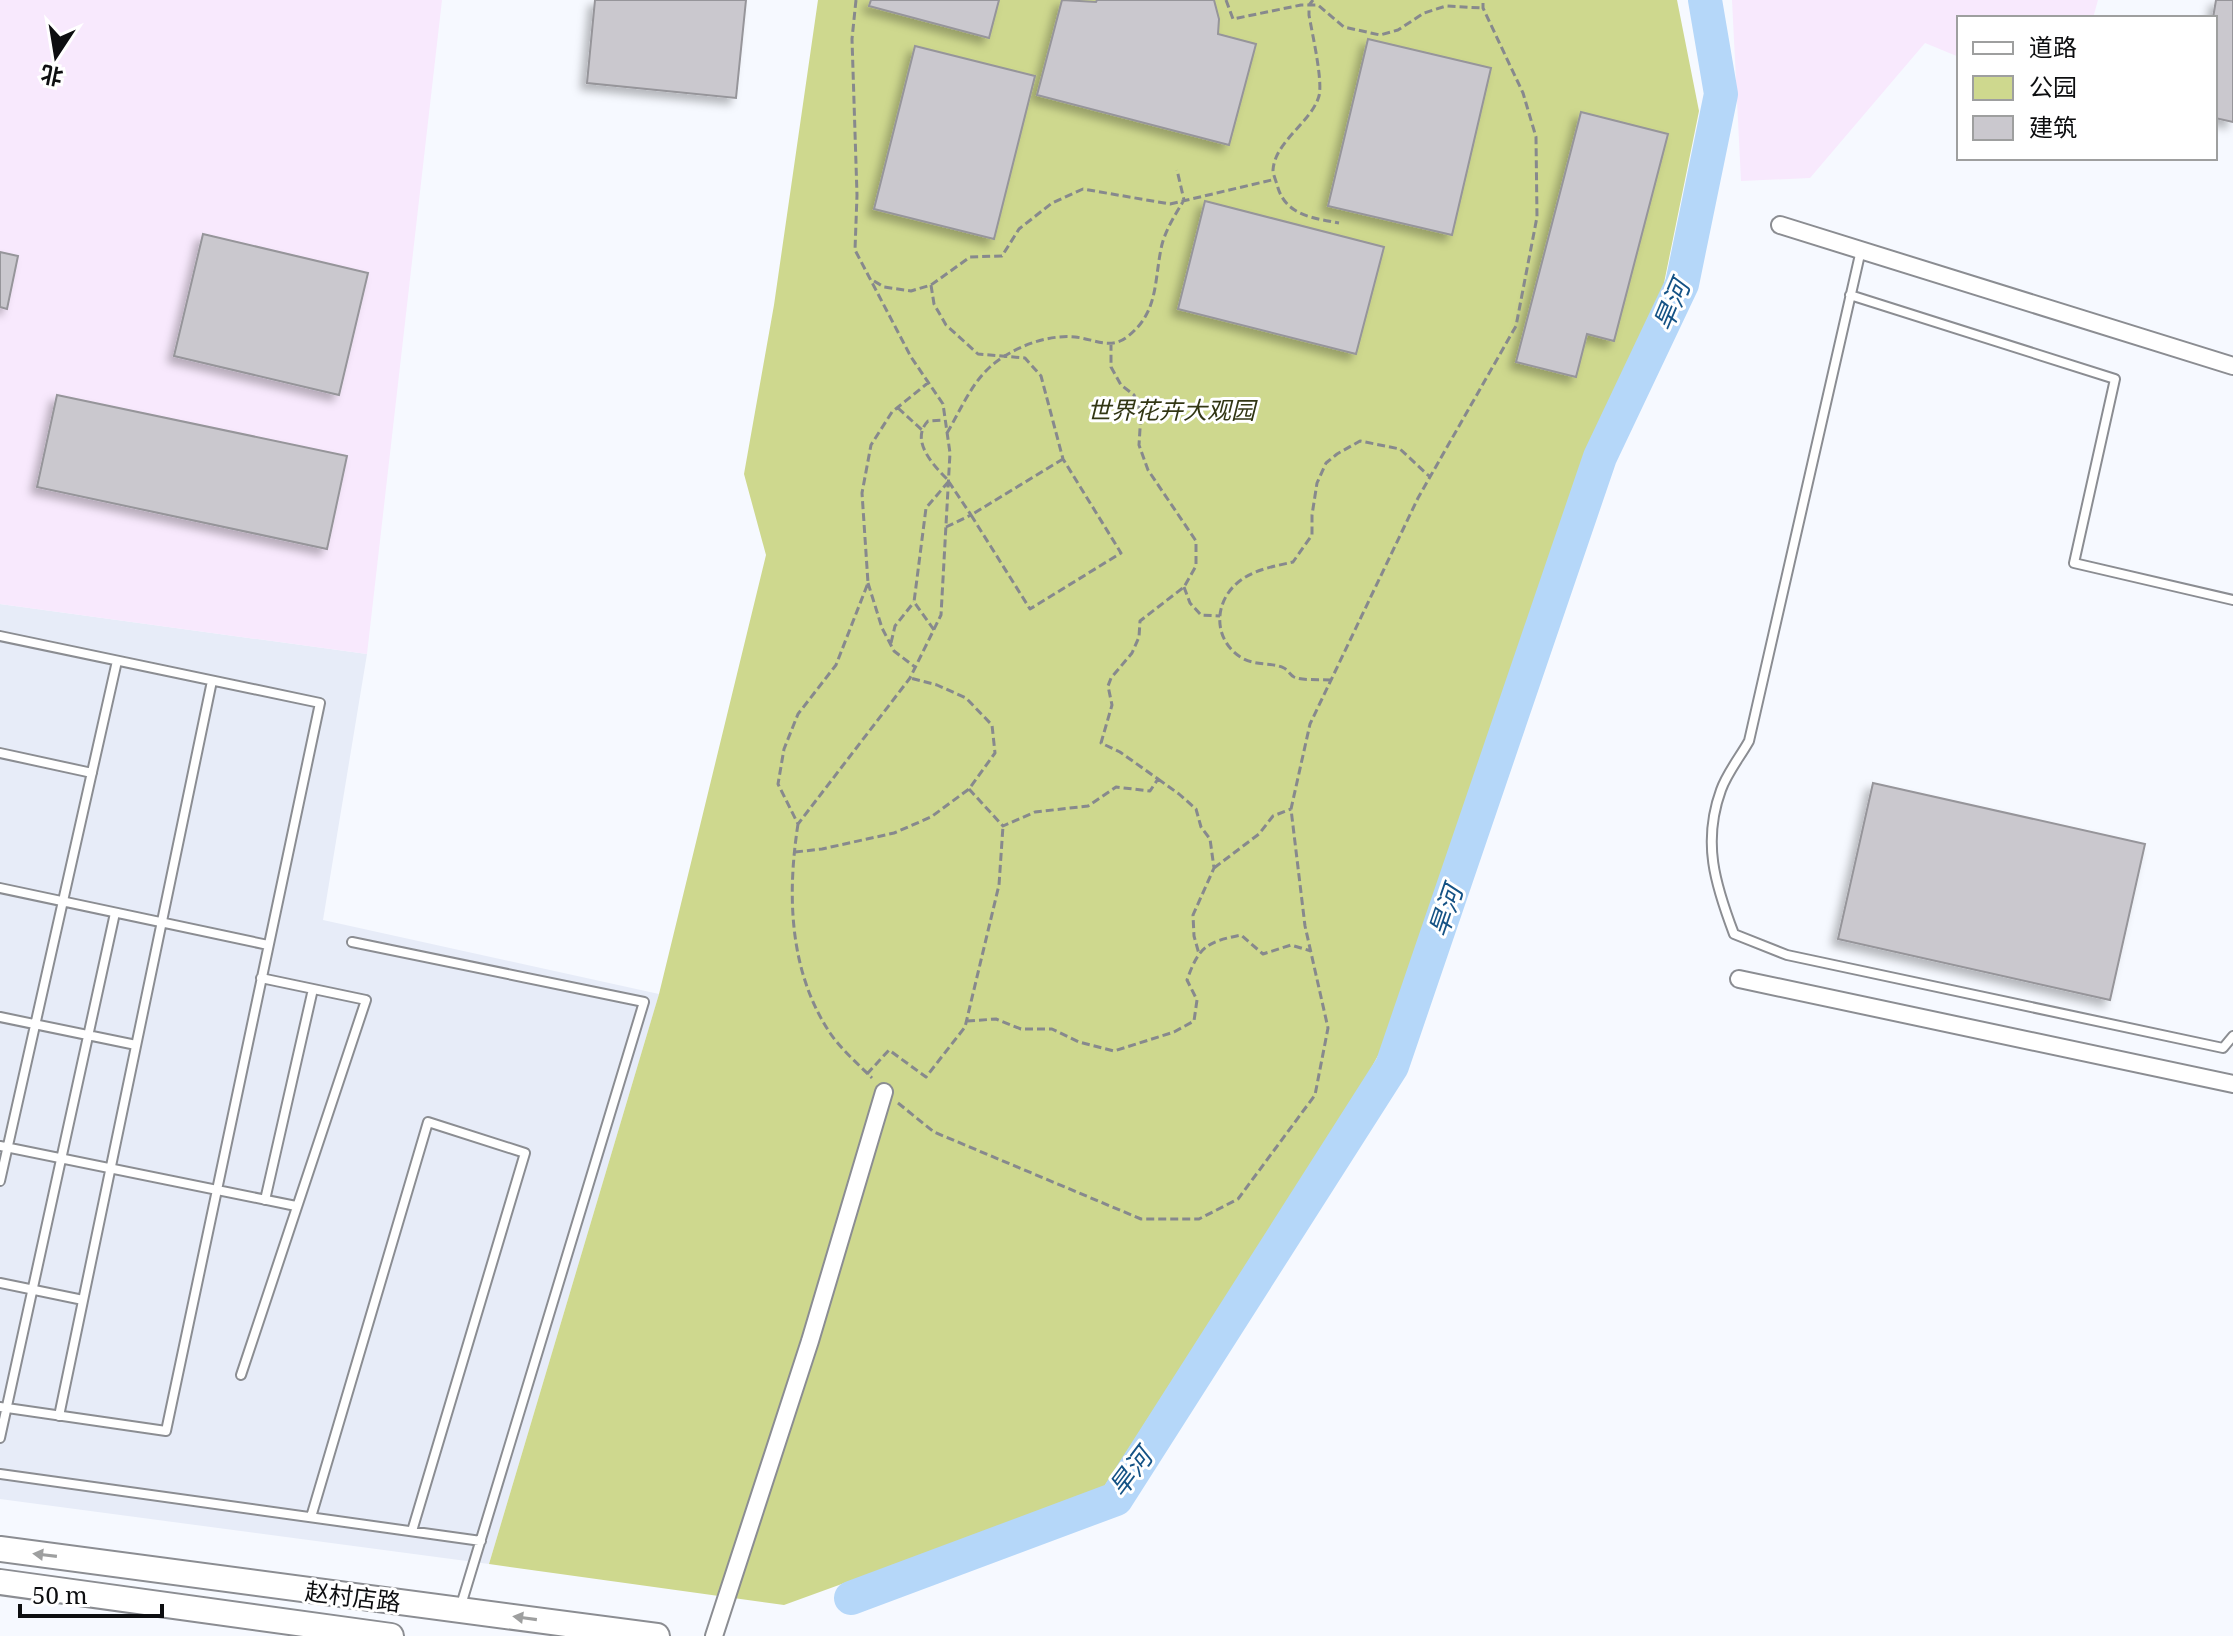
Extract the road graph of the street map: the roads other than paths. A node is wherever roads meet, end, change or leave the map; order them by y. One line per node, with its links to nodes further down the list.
1 (1780, 225): 2 (street)
2 (1861, 250): 3 (lane); 4 (street)
3 (1850, 295): 5 (lane); 23 (lane)
4 (2233, 366)
5 (2233, 600)
6 (0, 636): 7 (lane)
7 (117, 661): 8 (lane); 10 (lane)
8 (212, 681): 14 (lane); 16 (lane)
9 (0, 753): 10 (lane)
10 (92, 773): 12 (lane)
11 (0, 888): 12 (lane)
12 (63, 902): 13 (lane); 21 (lane)
13 (115, 913): 14 (lane); 22 (lane)
14 (161, 922): 16 (lane); 24 (lane)
15 (352, 942): 44 (lane)
16 (268, 945): 17 (lane)
17 (261, 978): 19 (lane); 31 (lane)
18 (1739, 979): 25 (street)
19 (313, 989): 32 (lane); 33 (lane)
20 (0, 1017): 21 (lane)
21 (35, 1024): 22 (lane); 27 (lane)
22 (88, 1036): 24 (lane); 28 (lane)
23 (2233, 1036)
24 (136, 1045): 29 (lane)
25 (2233, 1084)
26 (884, 1092): 50 (street)
27 (4, 1146): 28 (lane); 30 (lane)
28 (61, 1158): 29 (lane); 35 (lane)
29 (110, 1168): 31 (lane); 36 (lane)
30 (0, 1181)
31 (217, 1190): 32 (lane); 39 (lane)
32 (265, 1200): 33 (lane)
33 (296, 1206): 37 (lane)
34 (0, 1283): 35 (lane)
35 (33, 1289): 36 (lane); 38 (lane)
36 (83, 1300): 39 (lane)
37 (241, 1375)
38 (3, 1408): 39 (lane); 40 (lane)
39 (59, 1416)
40 (0, 1438)
41 (0, 1474): 42 (lane)
42 (311, 1517): 43 (lane); 43 (lane)
43 (412, 1531): 44 (lane)
44 (481, 1541): 47 (lane)
45 (0, 1549): 47 (main road, 赵村店路, one-way to 45)
46 (0, 1582): 48 (main road, 赵村店路)
47 (460, 1610): 49 (main road, 赵村店路, one-way to 47)
48 (391, 1636)
49 (657, 1636)
50 (714, 1636)

